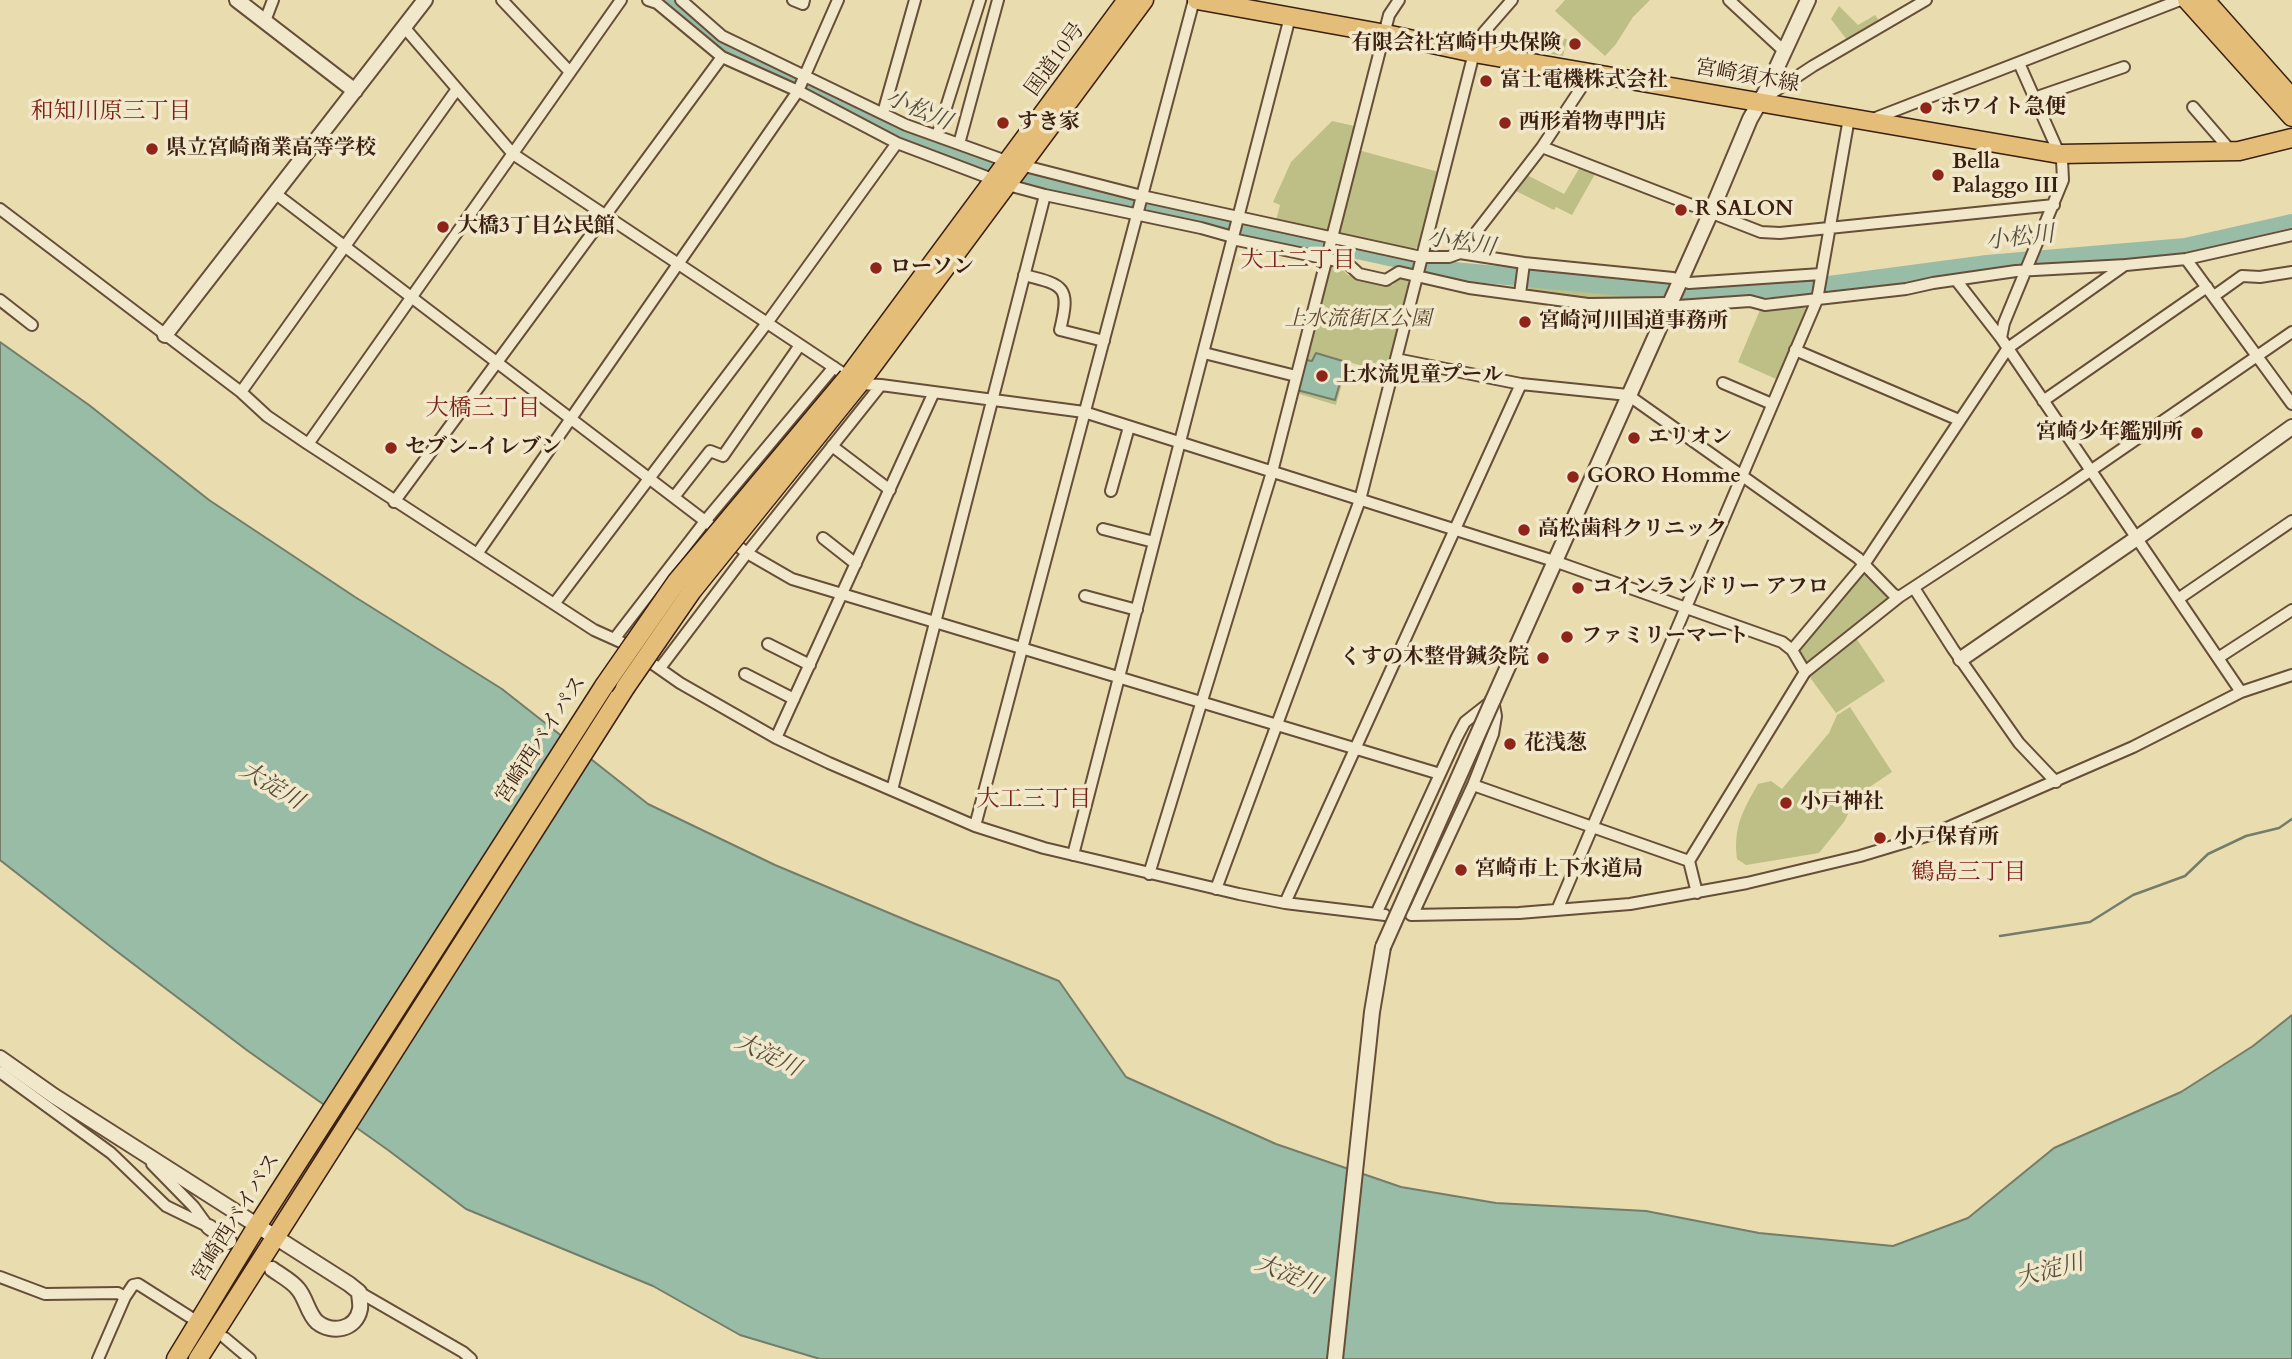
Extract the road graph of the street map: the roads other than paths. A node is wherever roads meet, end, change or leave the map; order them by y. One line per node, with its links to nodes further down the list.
1 (237, 0): 27 (street)
2 (273, 0): 27 (street)
3 (425, 0): 28 (street)
4 (502, 0): 35 (street)
5 (621, 0): 35 (street)
6 (648, 0): 32 (street)
7 (681, 0): 37 (street)
8 (793, 0): 9 (street)
9 (804, 0)
10 (838, 0): 37 (street)
11 (915, 0): 45 (street)
12 (980, 0): 49 (street)
13 (998, 0): 52 (street)
14 (1127, 0): 57 (main road, 国道10号)
15 (1144, 0): 57 (main road, 国道10号)
16 (1195, 0): 25 (main road, 宮崎須木線); 60 (street)
17 (1399, 0): 29 (street)
18 (1511, 0): 31 (street)
19 (1729, 0): 30 (street)
20 (1808, 0): 30 (street)
21 (1926, 0): 43 (street)
22 (2180, 0): 33 (street)
23 (2187, 0): 46 (main road)
24 (2206, 0): 42 (main road)
25 (1264, 6): 26 (main road, 宮崎須木線)
26 (1290, 17): 29 (main road, 宮崎須木線); 66 (street)
27 (265, 21): 39 (street)
28 (404, 27): 38 (street); 39 (street)
29 (1385, 34): 31 (main road, 宮崎須木線); 70 (street)
30 (1784, 51): 43 (street)
31 (1474, 52): 36 (main road, 宮崎須木線); 73 (street)
32 (722, 57): 40 (street); 64 (street)
33 (2019, 63): 41 (street); 48 (street)
34 (2124, 67): 41 (street)
35 (570, 72): 55 (street)
36 (1591, 73): 43 (main road, 宮崎須木線); 53 (street)
37 (806, 76): 40 (street); 45 (street)
38 (457, 89): 55 (street); 71 (street)
39 (355, 91): 58 (street)
40 (798, 92): 51 (street); 76 (street)
41 (2034, 97): 56 (street)
42 (2292, 98)
43 (1758, 103): 47 (main road, 宮崎須木線); 63 (street)
44 (2193, 107): 54 (street)
45 (883, 113): 49 (street)
46 (2292, 117)
47 (1849, 118): 48 (main road, 宮崎須木線); 67 (street)
48 (1870, 120): 56 (main road, 宮崎須木線)
49 (937, 136): 52 (street)
50 (2292, 138): 54 (main road, 宮崎須木線)
51 (897, 144): 57 (street); 92 (street)
52 (959, 144): 57 (street)
53 (1542, 147): 63 (street); 72 (street)
54 (2231, 151): 56 (main road, 宮崎須木線)
55 (513, 154): 64 (street); 88 (street)
56 (2059, 154): 61 (street)
57 (1009, 173): 59 (street); 60 (street); 105 (main road, 宮崎西バイパス)
58 (276, 194): 71 (street); 95 (street)
59 (1045, 195): 65 (street); 82 (street)
60 (1142, 196): 65 (street); 66 (street)
61 (2054, 205): 67 (street); 79 (street)
62 (0, 209): 95 (street)
63 (1711, 212): 67 (street); 85 (street)
64 (606, 216): 76 (street); 104 (street)
65 (1137, 216): 69 (street); 97 (street)
66 (1239, 216): 69 (street); 70 (street)
67 (1830, 229): 81 (street)
68 (2292, 234): 74 (street)
69 (1233, 237): 75 (street); 101 (street)
70 (1333, 237): 73 (street); 75 (street)
71 (345, 246): 88 (street); 110 (street)
72 (1460, 253): 73 (street); 77 (street)
73 (1422, 257): 83 (street)
74 (2186, 258): 78 (street); 86 (street)
75 (1328, 259): 83 (street); 106 (street)
76 (679, 263): 92 (street); 118 (street)
77 (1524, 263): 85 (street); 87 (street)
78 (2126, 265): 79 (street); 99 (street)
79 (2025, 270): 84 (street); 96 (street)
80 (2292, 272): 86 (street)
81 (1822, 274): 85 (street); 90 (street)
82 (1024, 275): 97 (street); 113 (street)
83 (1417, 275): 87 (street); 103 (street)
84 (1956, 280): 90 (street); 96 (street)
85 (1678, 282): 91 (street)
86 (2210, 291): 102 (street); 114 (street)
87 (1520, 294): 91 (street)
88 (412, 297): 104 (street); 123 (street)
89 (0, 300): 93 (street)
90 (1817, 300): 91 (street); 100 (street)
91 (1669, 303): 112 (street)
92 (767, 323): 98 (street); 128 (street)
93 (32, 324)
94 (2292, 332): 102 (street)
95 (165, 335): 110 (street)
96 (2001, 338): 99 (street)
97 (1104, 341): 117 (street)
98 (800, 345): 105 (street); 131 (street)
99 (2008, 348): 114 (street); 119 (street)
100 (1795, 350): 115 (street); 119 (street)
101 (1205, 353): 106 (street); 122 (street)
102 (2257, 355): 116 (street); 125 (street)
103 (1396, 359): 108 (street); 132 (street)
104 (497, 362): 118 (street); 133 (street)
105 (847, 376): 109 (street); 134 (street); 191 (main road, 宮崎西バイパス, bridge); 193 (main road, 宮崎西バイパス, bridge)
106 (1296, 376): 126 (street)
107 (1723, 383): 115 (street)
108 (1521, 384): 112 (street); 137 (street)
109 (881, 385): 111 (street); 124 (street)
110 (241, 392): 123 (street)
111 (934, 392): 113 (street); 129 (street)
112 (1628, 395): 127 (street); 143 (street)
113 (993, 400): 117 (street); 155 (street)
114 (2043, 401): 125 (street)
115 (1772, 404): 127 (street)
116 (2292, 404)
117 (1084, 412): 120 (street); 158 (street)
118 (571, 418): 128 (street); 142 (street)
119 (1959, 420): 144 (street)
120 (1129, 426): 122 (street); 130 (street)
121 (2292, 427): 139 (street)
122 (1180, 443): 126 (street); 140 (street)
123 (308, 444): 133 (street)
124 (832, 446): 129 (street); 141 (street)
125 (2090, 471): 139 (street); 146 (street)
126 (1272, 472): 132 (street); 171 (street)
127 (1741, 474): 144 (street); 152 (street)
128 (648, 477): 131 (street); 151 (street)
129 (890, 490): 145 (street)
130 (1111, 491)
131 (674, 497): 134 (street)
132 (1360, 500): 137 (street); 172 (street)
133 (394, 502): 142 (street)
134 (706, 520): 141 (street); 156 (street)
135 (2292, 521): 150 (street)
136 (1103, 529): 140 (street)
137 (1455, 530): 143 (street); 174 (street)
138 (823, 538): 145 (street)
139 (2137, 538): 150 (street); 161 (street)
140 (1154, 542): 153 (street)
141 (747, 553): 147 (street); 163 (street)
142 (477, 554): 151 (street)
143 (1554, 561): 152 (street); 170 (street)
144 (1865, 563): 149 (street); 159 (street)
145 (856, 564): 147 (street)
146 (1914, 588): 149 (street); 161 (street)
147 (843, 594): 155 (street); 162 (street)
148 (1085, 596): 153 (street)
149 (1899, 597): 164 (street)
150 (2178, 599): 160 (street)
151 (554, 604): 156 (street)
152 (1685, 608): 159 (street); 180 (street)
153 (1136, 610): 167 (street)
154 (2292, 610): 160 (street)
155 (936, 622): 158 (street); 178 (street)
156 (615, 638): 163 (street)
157 (768, 645): 162 (street)
158 (1023, 648): 167 (street); 179 (street)
159 (1792, 650): 164 (street)
160 (2218, 658): 168 (street)
161 (1961, 659): 176 (street)
162 (810, 665): 169 (street)
163 (660, 668): 173 (street)
164 (1805, 672): 182 (street)
165 (745, 674): 169 (street)
166 (2292, 675): 168 (street)
167 (1120, 678): 171 (street); 181 (street)
168 (2241, 692): 176 (street)
169 (794, 699): 173 (street)
170 (1493, 700): 175 (street); 177 (street); 206 (street, bridge)
171 (1200, 702): 172 (street); 183 (street)
172 (1277, 725): 174 (street); 184 (street)
173 (776, 738): 178 (street)
174 (1356, 748): 175 (street); 186 (street)
175 (1440, 774): 186 (street)
176 (2056, 782): 185 (street)
177 (1473, 785): 180 (street); 187 (street)
178 (891, 790): 179 (street)
179 (975, 826): 181 (street)
180 (1591, 828): 182 (street); 187 (street)
181 (1073, 855): 183 (street)
182 (1689, 861): 185 (street)
183 (1149, 874): 184 (street)
184 (1216, 889): 186 (street)
185 (1697, 893): 187 (street)
186 (1285, 904)
187 (1557, 910)
188 (0, 1058): 190 (street)
189 (0, 1072): 192 (street)
190 (135, 1146): 191 (street); 192 (street)
191 (257, 1226): 193 (street); 202 (main road, 宮崎西バイパス)
192 (209, 1227): 194 (street)
193 (276, 1237): 197 (street); 203 (main road, 宮崎西バイパス)
194 (229, 1241)
195 (272, 1269): 197 (street)
196 (0, 1277): 198 (street)
197 (359, 1292): 205 (street)
198 (125, 1297): 199 (street); 201 (street)
199 (190, 1317)
200 (225, 1338): 204 (street)
201 (98, 1359)
202 (176, 1359)
203 (198, 1359)
204 (250, 1359)
205 (471, 1359)
206 (1335, 1359)

